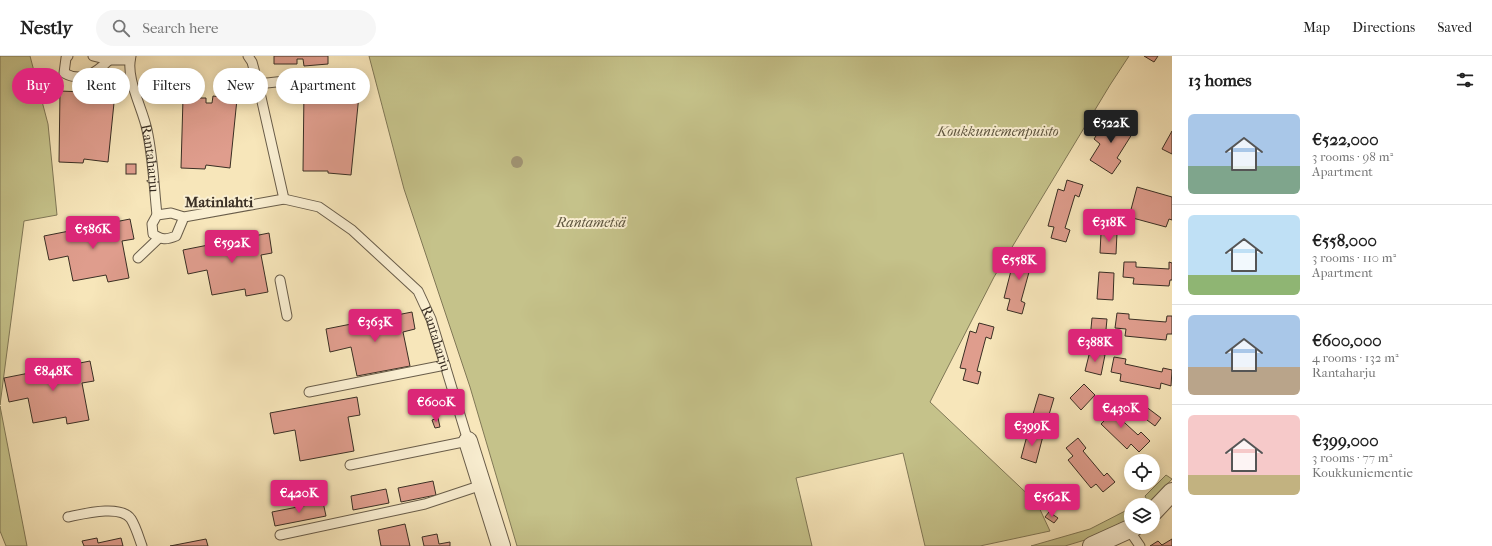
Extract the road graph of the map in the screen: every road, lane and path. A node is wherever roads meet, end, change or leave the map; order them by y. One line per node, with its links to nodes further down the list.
1 (68, 56): 5 (lane)
2 (93, 56): 5 (lane)
3 (248, 56): 6 (lane)
4 (130, 58): 5 (lane); 9 (lane, Rantaharju)
5 (109, 60)
6 (254, 68)
7 (263, 104): 8 (lane)
8 (284, 199): 10 (lane, Rantaharju); 15 (lane, Rantaharju)
9 (157, 215): 10 (lane, Rantaharju); 11 (lane, Rantaharju)
10 (184, 217): 11 (lane)
11 (159, 238): 12 (lane)
12 (138, 258)
13 (280, 280): 14 (lane)
14 (287, 316)
15 (445, 365): 16 (lane); 17 (lane, Rantaharju)
16 (309, 392)
17 (468, 441): 18 (lane); 19 (street, Rantaharju)
18 (350, 466)
19 (482, 485): 25 (lane); 27 (street, Rantaharju)
20 (1172, 492): 21 (street)
21 (1160, 505)
22 (68, 517): 26 (lane)
23 (1124, 532): 28 (street)
24 (1134, 534): 29 (lane)
25 (280, 535)
26 (142, 546)
27 (501, 546)
28 (1092, 546)
29 (1140, 546)

